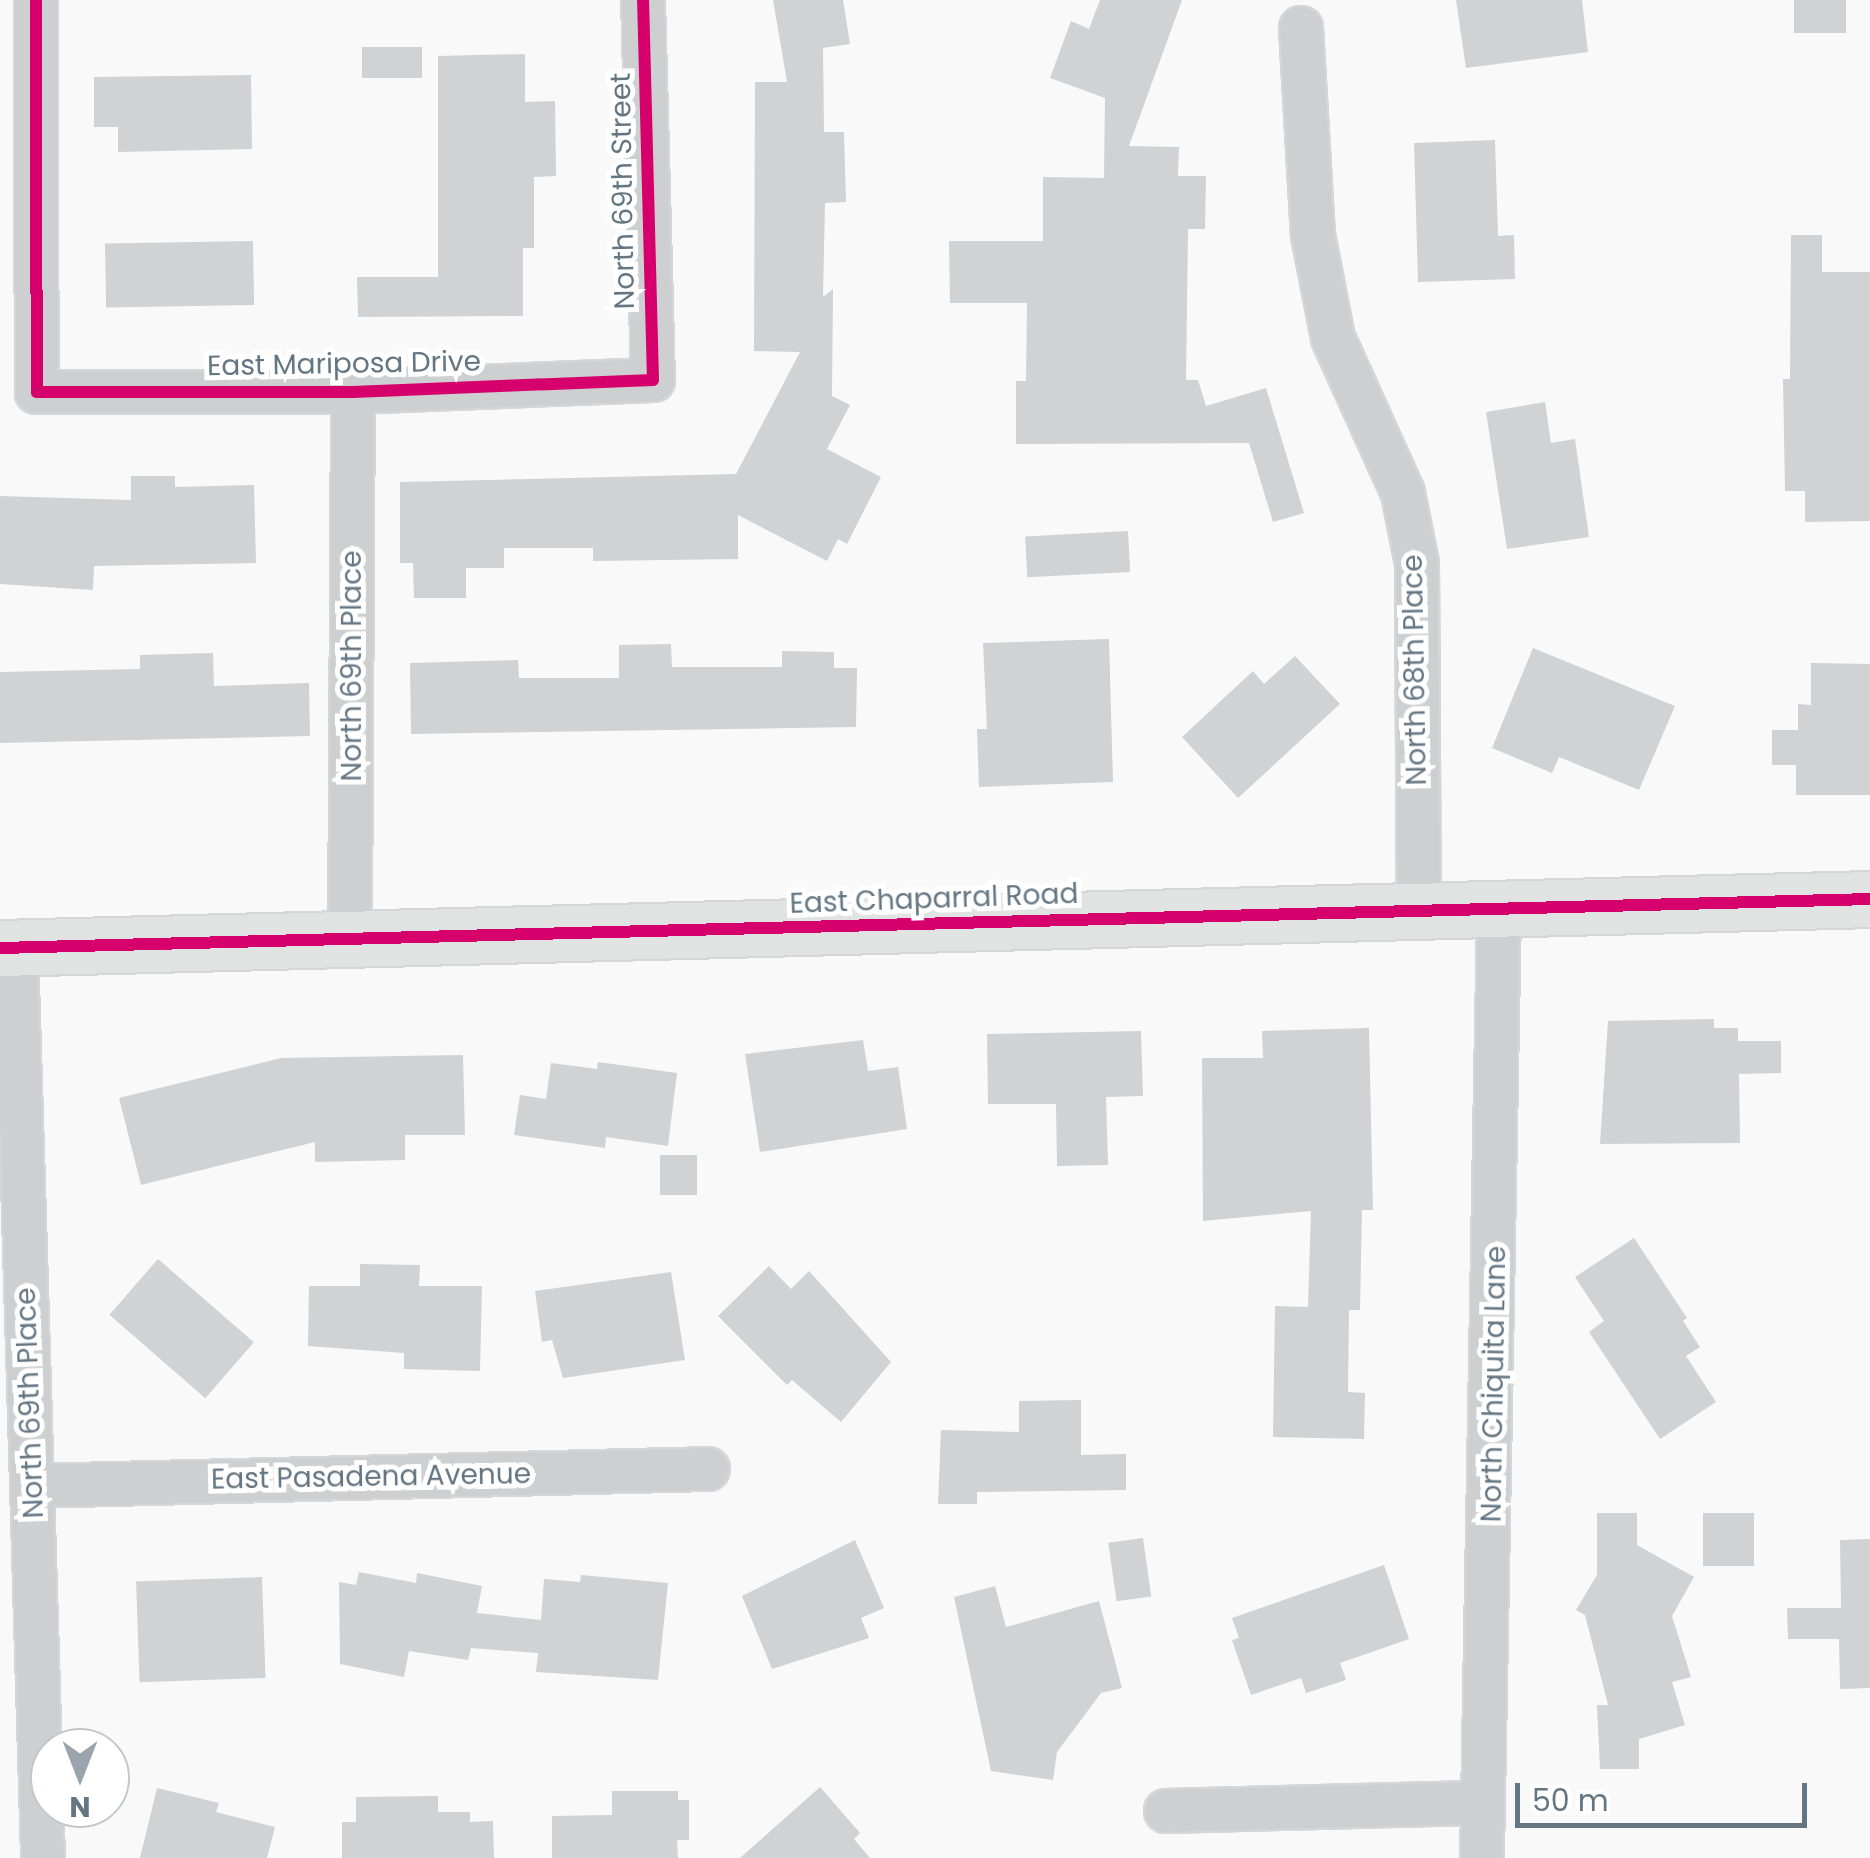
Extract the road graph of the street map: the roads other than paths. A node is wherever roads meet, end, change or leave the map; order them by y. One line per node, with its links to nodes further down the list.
1 (36, 0): 5 (street, East Mariposa Drive)
2 (643, 0): 4 (street, North 69th Street)
3 (1300, 28): 8 (street, North 68th Place)
4 (653, 380): 5 (street, East Mariposa Drive)
5 (353, 392): 9 (street, North 69th Place)
6 (1870, 900): 7 (main road, East Chaparral Road)
7 (1499, 909): 8 (main road, East Chaparral Road); 13 (street, North Chiquita Lane)
8 (1419, 911): 9 (main road, East Chaparral Road)
9 (350, 940): 10 (main road, East Chaparral Road)
10 (8, 948): 12 (street, North 69th Place)
11 (708, 1469): 12 (street, East Pasadena Avenue)
12 (33, 1486): 15 (street, North 69th Place)
13 (1482, 1803): 14 (street); 16 (street, North Chiquita Lane)
14 (1166, 1811)
15 (43, 1858)
16 (1482, 1858)

